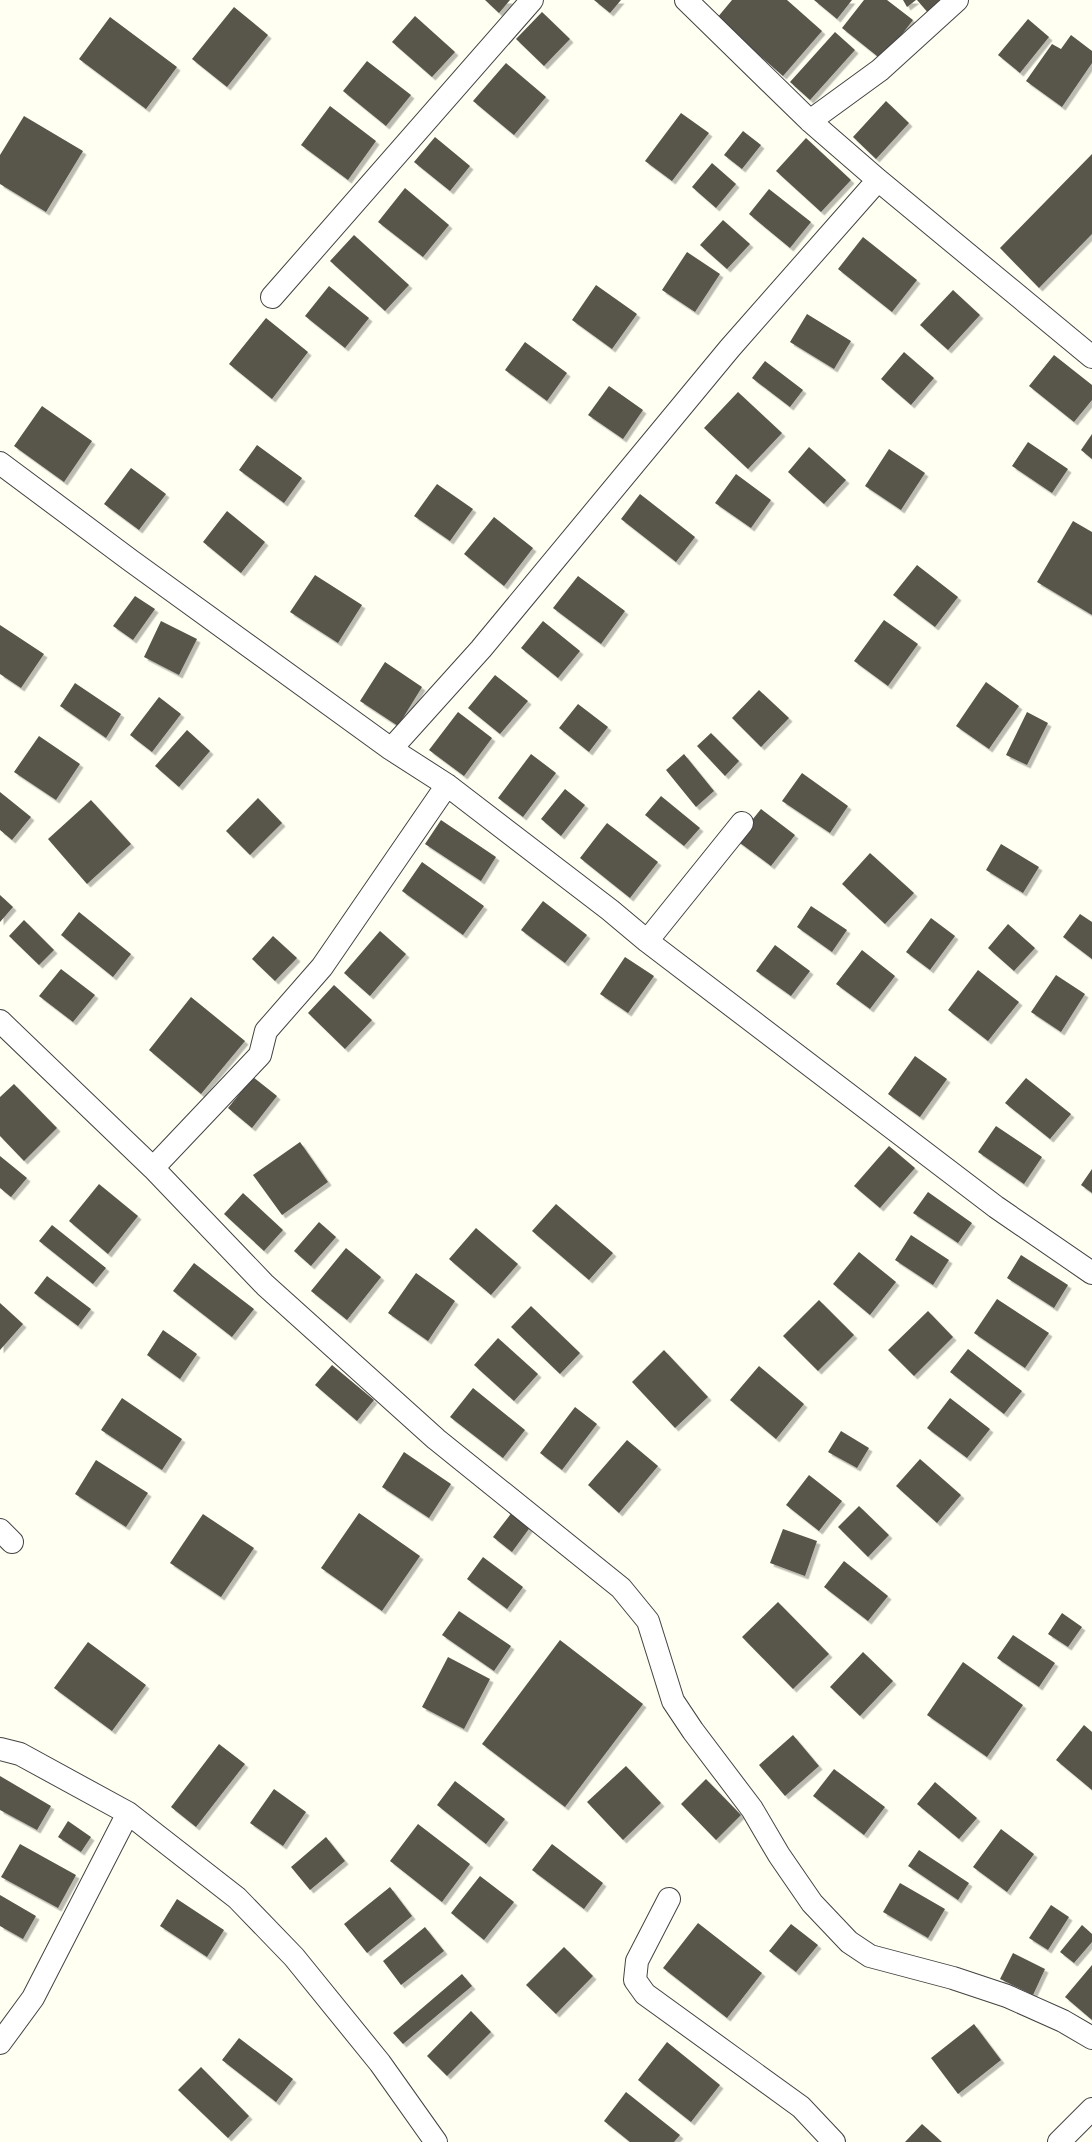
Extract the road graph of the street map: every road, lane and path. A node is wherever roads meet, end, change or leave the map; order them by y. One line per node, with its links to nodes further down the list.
1 (532, 0): 6 (street)
2 (686, 0): 4 (street)
3 (957, 0): 4 (street)
4 (810, 121): 5 (street)
5 (878, 180): 7 (street); 9 (street)
6 (272, 297)
7 (1092, 357)
8 (0, 463): 9 (street)
9 (391, 749): 10 (street)
10 (447, 785): 12 (street); 14 (street)
11 (742, 823): 12 (street)
12 (647, 941): 15 (street)
13 (0, 1021): 14 (street)
14 (153, 1168): 19 (street)
15 (1092, 1273)
16 (0, 1749): 17 (street)
17 (128, 1813): 20 (street); 22 (street)
18 (669, 1899): 23 (street)
19 (1092, 2038)
20 (0, 2043)
21 (1092, 2109): 24 (street)
22 (436, 2142)
23 (834, 2142)
24 (1059, 2142)

